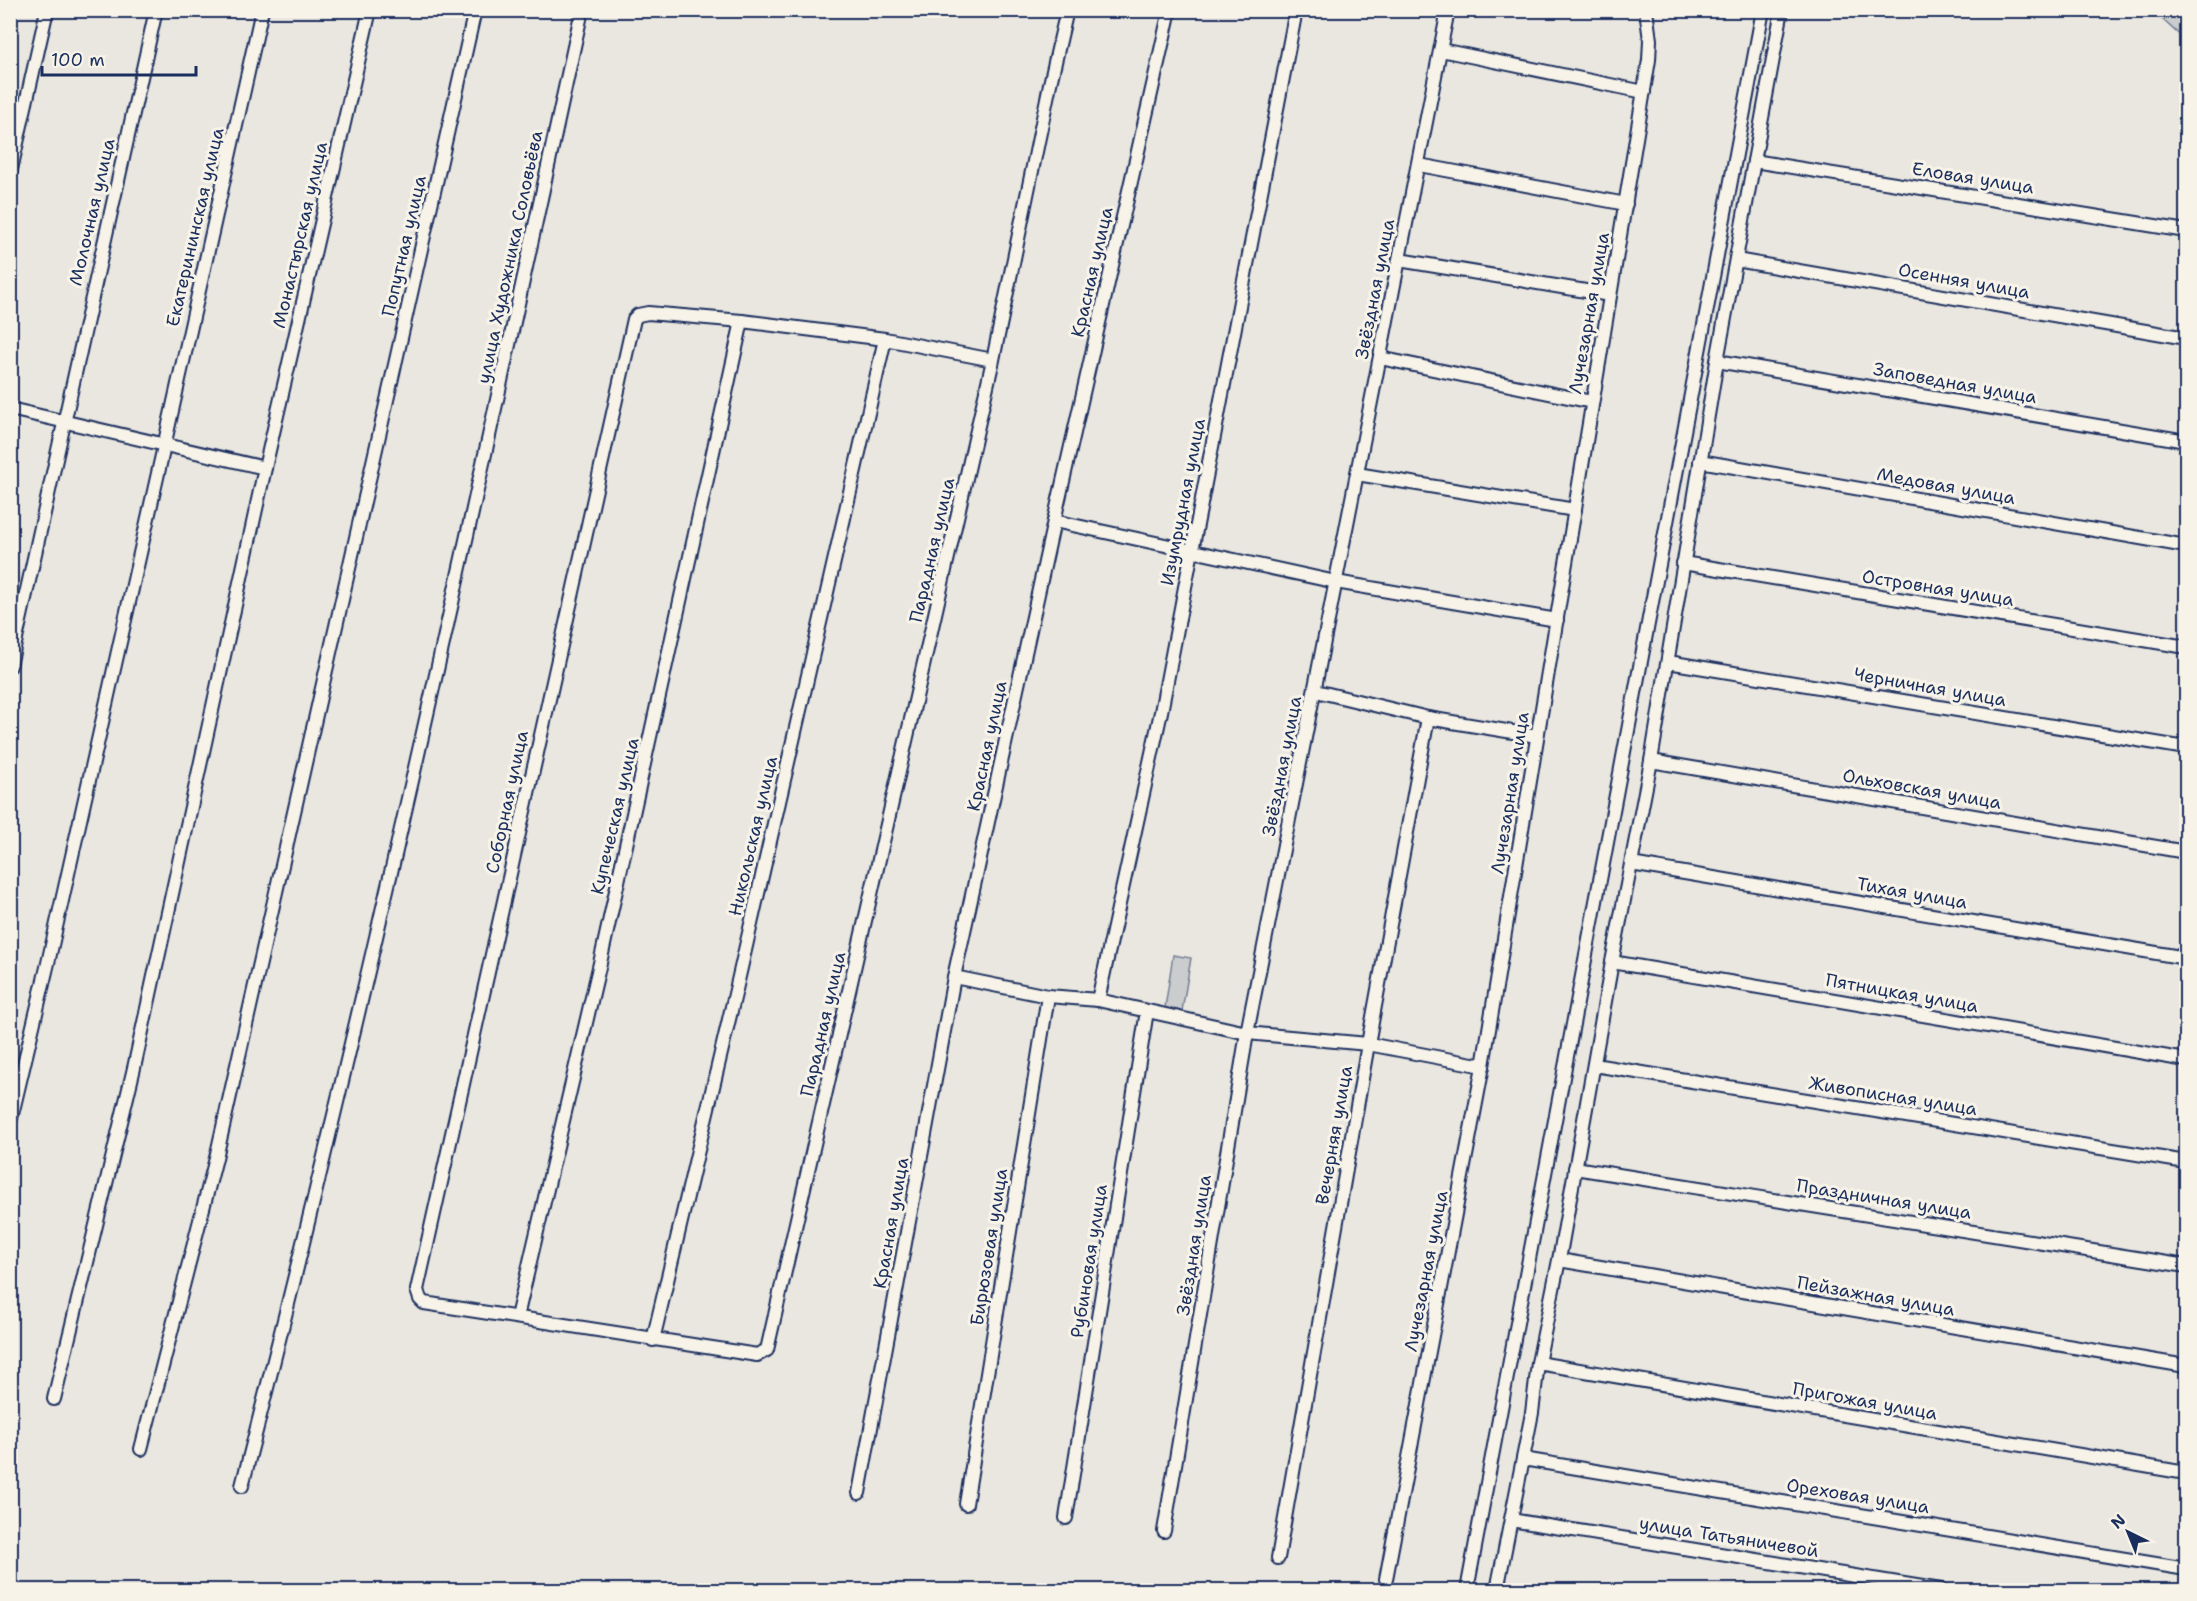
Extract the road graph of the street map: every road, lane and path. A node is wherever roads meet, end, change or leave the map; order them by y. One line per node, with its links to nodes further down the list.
1 (47, 10): 18 (street)
2 (156, 10): 32 (street, Молочная улица)
3 (262, 10): 34 (street, Екатерининская улица)
4 (370, 10): 36 (street, Монастырская улица)
5 (475, 10): 77 (street, Попутная улица)
6 (582, 10): 80 (street, улица Художника Соловьёва)
7 (1067, 10): 28 (street, Парадная улица)
8 (1170, 10): 39 (street, Красная улица)
9 (1296, 10): 41 (street, Изумрудная улица)
10 (1448, 10): 14 (street, Звёздная улица)
11 (1646, 10): 15 (street, Лучезарная улица)
12 (1763, 10): 89 (street)
13 (1782, 10): 16 (street)
14 (1441, 50): 15 (street); 17 (street, Звёздная улица)
15 (1644, 92): 19 (street, Лучезарная улица)
16 (1754, 161): 20 (street, Еловая улица); 22 (street)
17 (1419, 165): 19 (street); 21 (street, Звёздная улица)
18 (10, 174)
19 (1626, 204): 23 (street, Лучезарная улица)
20 (2187, 231)
21 (1399, 260): 23 (street); 27 (street, Звёздная улица)
22 (1736, 260): 25 (street, Осенняя улица); 29 (street)
23 (1610, 295): 30 (street, Лучезарная улица)
24 (742, 321): 26 (street); 71 (street, Соборная улица); 72 (street, Купеческая улица)
25 (2187, 338)
26 (885, 339): 28 (street); 73 (street, Никольская улица)
27 (1380, 358): 30 (street); 37 (street, Звёздная улица)
28 (993, 360): 73 (street, Парадная улица)
29 (1717, 361): 33 (street, Заповедная улица); 35 (street)
30 (1592, 402): 38 (street, Лучезарная улица)
31 (10, 409): 32 (street)
32 (63, 422): 34 (street); 47 (street, Молочная улица)
33 (2187, 441)
34 (164, 448): 36 (street); 66 (street, Екатерининская улица)
35 (1700, 461): 40 (street, Медовая улица); 42 (street)
36 (265, 468): 76 (street, Монастырская улица)
37 (1357, 474): 38 (street); 43 (street, Звёздная улица)
38 (1575, 510): 44 (street, Лучезарная улица)
39 (1054, 521): 41 (street); 57 (street, Красная улица)
40 (2187, 546)
41 (1192, 551): 43 (street); 59 (street, Изумрудная улица)
42 (1683, 564): 45 (street, Островная улица); 46 (street)
43 (1336, 582): 44 (street); 48 (street, Звёздная улица)
44 (1557, 620): 50 (street, Лучезарная улица)
45 (2187, 648)
46 (1668, 662): 51 (street, Черничная улица); 52 (street)
47 (10, 666)
48 (1316, 691): 49 (street); 61 (street, Звёздная улица)
49 (1428, 718): 50 (street); 62 (street, Вечерняя улица)
50 (1537, 736): 65 (street, Лучезарная улица)
51 (2187, 748)
52 (1651, 761): 53 (street, Ольховская улица); 54 (street)
53 (2187, 852)
54 (1630, 864): 55 (street, Тихая улица); 56 (street)
55 (2187, 958)
56 (1612, 962): 63 (street, Пятницкая улица); 64 (street)
57 (954, 977): 58 (street); 81 (street, Красная улица)
58 (1048, 996): 59 (street); 82 (street, Бирюзовая улица)
59 (1098, 1000): 60 (street)
60 (1147, 1011): 61 (street); 83 (street, Рубиновая улица)
61 (1247, 1034): 62 (street); 85 (street, Звёздная улица)
62 (1368, 1044): 65 (street); 86 (street, Вечерняя улица)
63 (2187, 1060)
64 (1594, 1065): 67 (street, Живописная улица); 68 (street)
65 (1484, 1066): 88 (street, Лучезарная улица)
66 (10, 1123)
67 (2187, 1162)
68 (1575, 1168): 69 (street); 70 (street, Праздничная улица)
69 (1559, 1260): 74 (street); 75 (street, Пейзажная улица)
70 (2187, 1266)
71 (420, 1299): 72 (street, Парадная улица)
72 (517, 1317): 73 (street, Парадная улица)
73 (653, 1340)
74 (1538, 1363): 78 (street); 79 (street, Пригожая улица)
75 (2187, 1366)
76 (54, 1399)
77 (141, 1449)
78 (1523, 1459): 84 (street); 87 (street, Ореховая улица)
79 (2187, 1473)
80 (242, 1485)
81 (859, 1493)
82 (966, 1504)
83 (1066, 1518)
84 (1511, 1520): 90 (street); 91 (street, улица Татьяничевой)
85 (1164, 1531)
86 (1278, 1558)
87 (2187, 1569)
88 (1386, 1579)
89 (1467, 1590)
90 (1497, 1590)
91 (1941, 1590)

